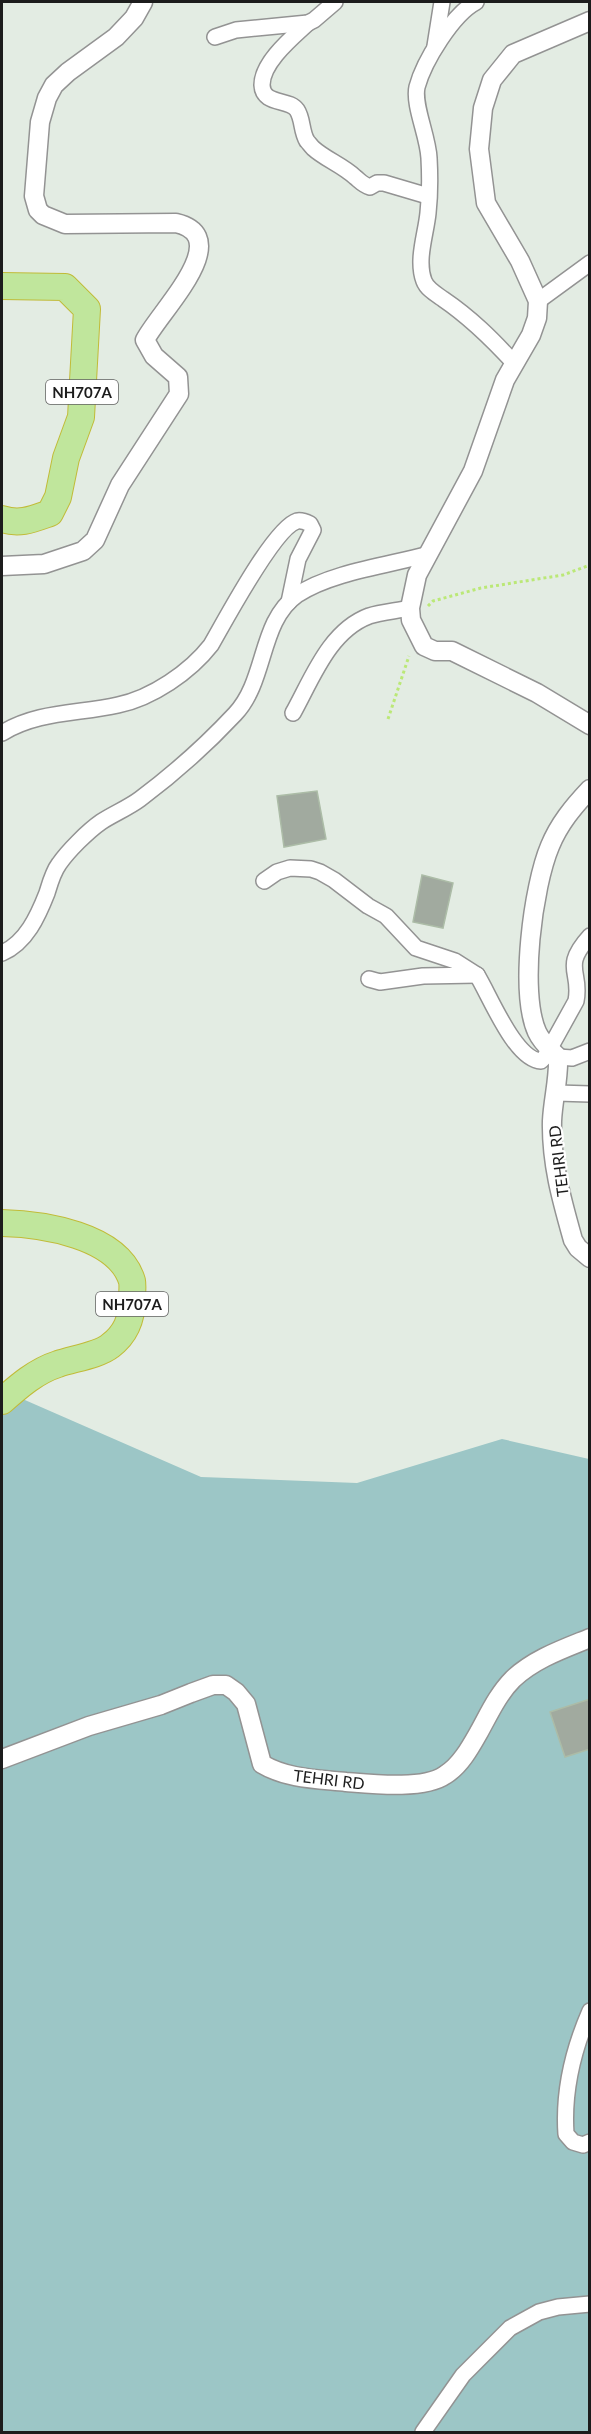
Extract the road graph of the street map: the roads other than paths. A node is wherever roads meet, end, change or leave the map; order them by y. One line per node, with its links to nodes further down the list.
1 (143, 2): 16 (street)
2 (335, 2): 6 (street)
3 (442, 2): 8 (street)
4 (476, 2): 8 (street)
5 (590, 21): 12 (street)
6 (308, 23): 7 (street); 9 (street)
7 (215, 37)
8 (434, 52): 9 (street)
9 (428, 196): 13 (street)
10 (589, 267): 12 (street)
11 (2, 286): 14 (highway, NH707A)
12 (538, 301): 13 (street)
13 (514, 363): 15 (street)
14 (2, 519)
15 (426, 555): 17 (street); 18 (street)
16 (2, 566)
17 (289, 602): 21 (street); 25 (street)
18 (410, 614): 19 (street); 20 (street)
19 (293, 713)
20 (590, 725)
21 (2, 733)
22 (590, 789): 29 (street)
23 (264, 881): 26 (street)
24 (590, 936): 29 (street)
25 (2, 953)
26 (477, 975): 27 (street); 29 (street)
27 (369, 979)
28 (590, 1051): 29 (street)
29 (554, 1053): 30 (street, TEHRI RD)
30 (557, 1093): 31 (street); 33 (street, TEHRI RD)
31 (590, 1094)
32 (2, 1223): 34 (highway, NH707A)
33 (590, 1258)
34 (2, 1401)
35 (590, 1638): 36 (street, TEHRI RD)
36 (2, 1759)
37 (590, 2011): 38 (street)
38 (590, 2142)
39 (590, 2304): 40 (street)
40 (429, 2431)

